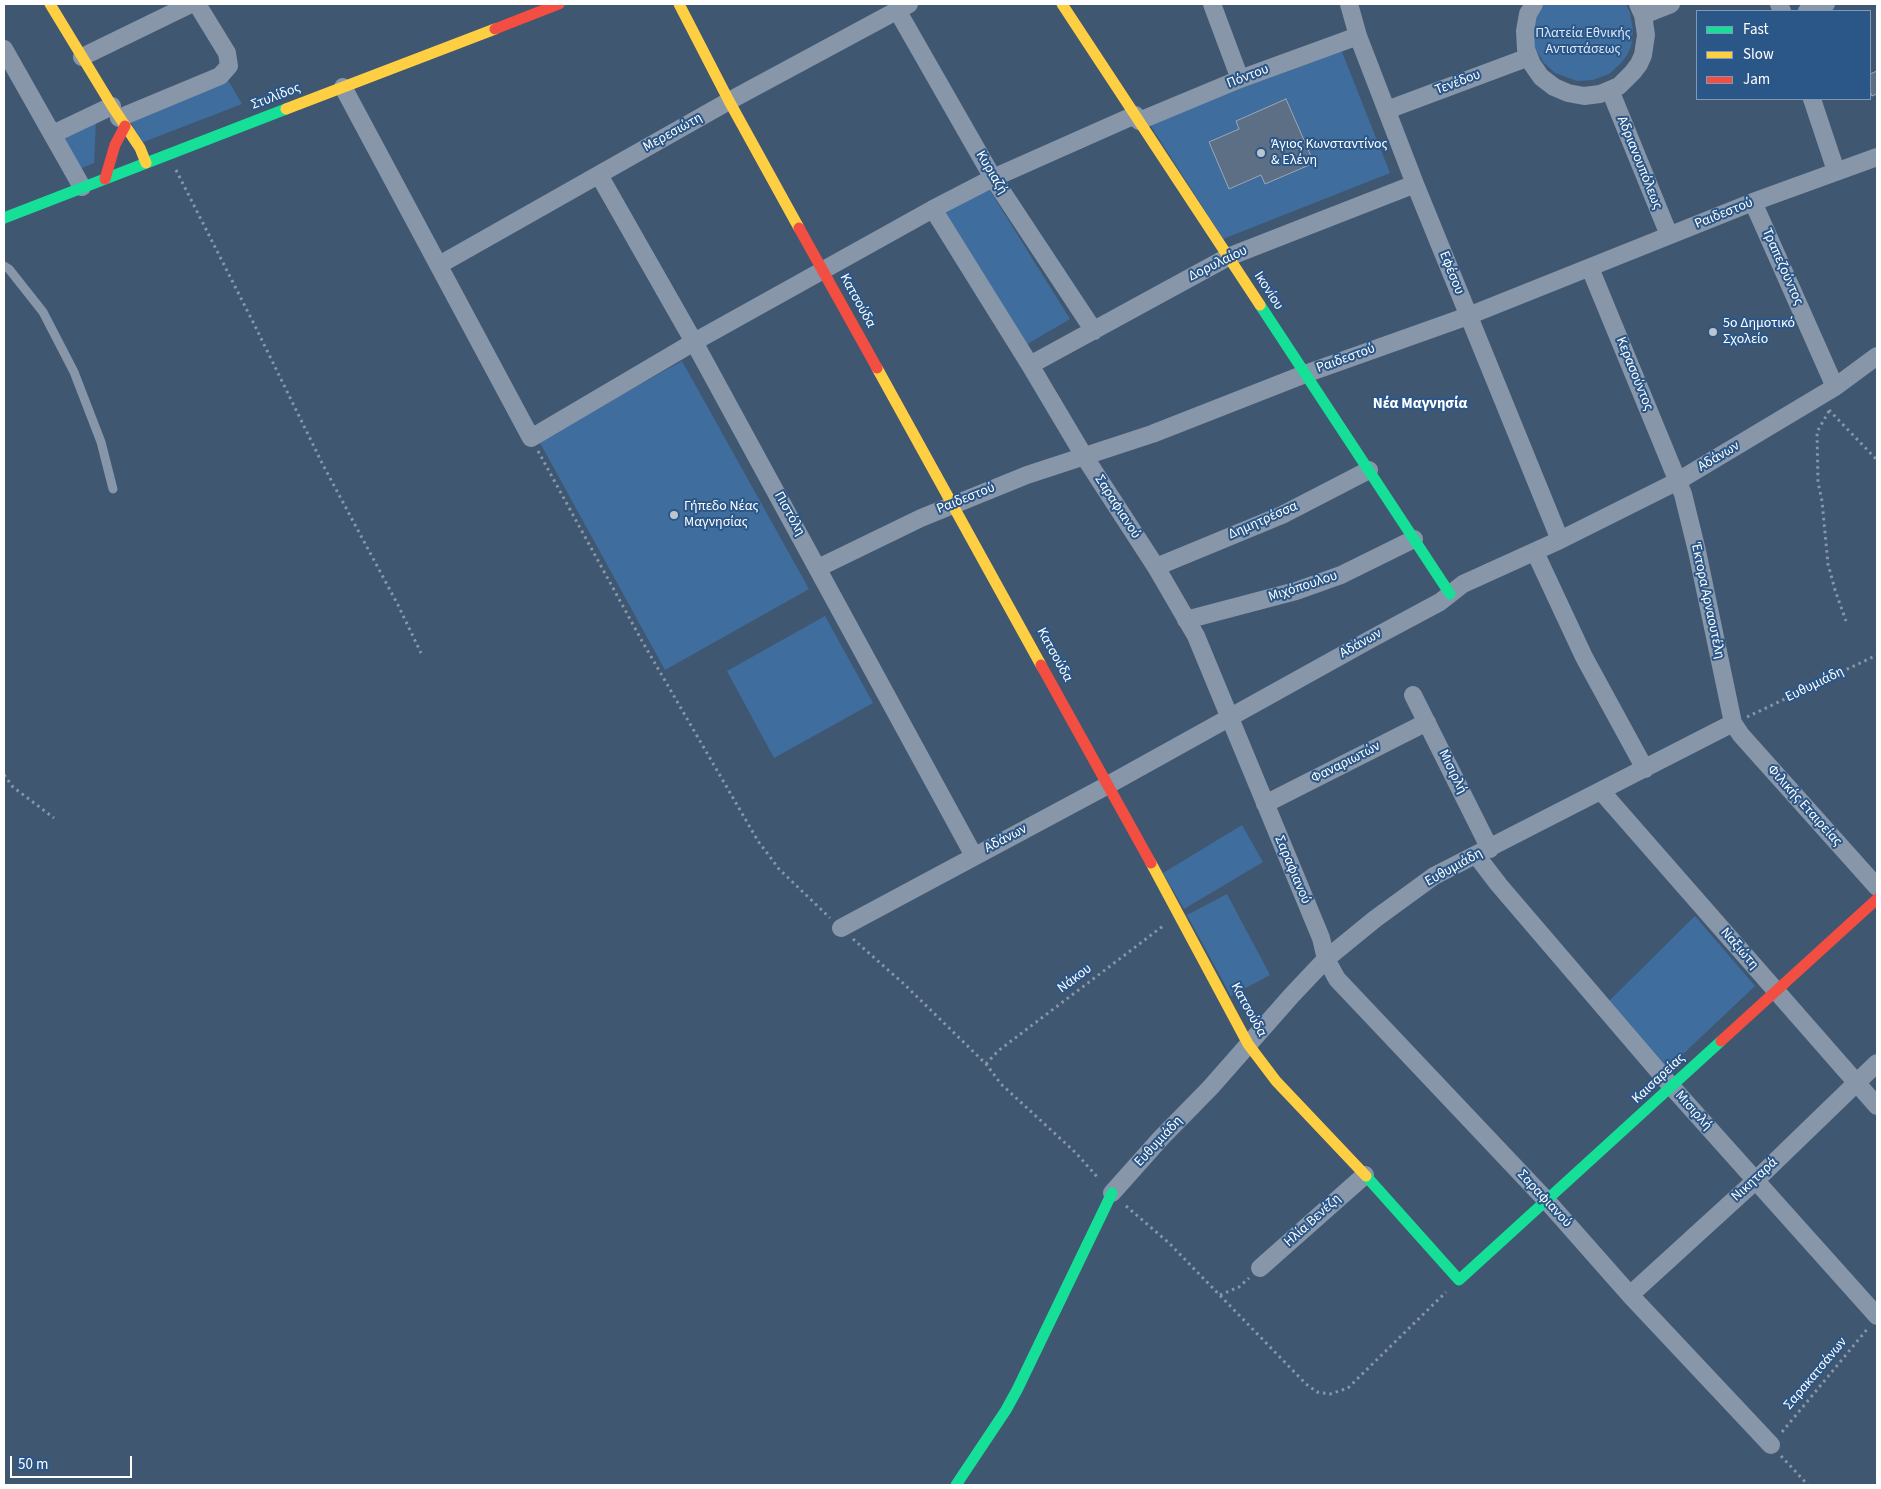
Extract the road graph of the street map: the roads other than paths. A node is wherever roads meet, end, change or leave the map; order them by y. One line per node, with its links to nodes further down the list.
1 (50, 4): 18 (street)
2 (191, 4): 18 (street)
3 (197, 4): 25 (street)
4 (559, 4): 20 (street, Στυλίδος)
5 (679, 4): 23 (street, Κατσούδα)
6 (1062, 4): 26 (street, Ικονίου)
7 (1212, 4): 19 (street)
8 (1349, 4): 15 (street, Εφέσου)
9 (1534, 4): 17 (street)
10 (1671, 4): 13 (street)
11 (1826, 4): 14 (street)
12 (903, 7): 23 (street, Μερεσιώτη); 32 (street, Κυριαζή)
13 (1640, 10): 21 (street)
14 (1810, 10)
15 (1358, 36): 19 (street, Πόντου); 24 (street, Εφέσου)
16 (4, 49): 27 (street)
17 (1528, 56): 21 (street); 24 (street, Τενέδου)
18 (82, 57): 25 (street)
19 (1240, 79): 26 (street, Πόντου)
20 (343, 87): 29 (street, Στυλίδος); 41 (street)
21 (1610, 90): 39 (street, Αδριανουπόλεως)
22 (1812, 100): 30 (street)
23 (730, 101): 31 (street, Μερεσιώτη); 44 (street, Κατσούδα)
24 (1387, 110): 34 (street, Εφέσου)
25 (119, 117): 27 (street); 29 (street); 33 (street)
26 (1137, 118): 32 (street, Πόντου); 40 (street, Ικονίου)
27 (53, 134): 35 (street)
28 (1877, 157): 30 (street, Ραιδεστού)
29 (146, 163): 33 (street, Στυλίδος)
30 (1836, 171): 36 (street, Ραιδεστού)
31 (598, 175): 41 (street, Μερεσιώτη); 47 (street, Πιστόλη)
32 (993, 178): 37 (street, Πόντου); 46 (street, Κυριαζή)
33 (105, 179): 35 (street, Στυλίδος)
34 (1415, 184): 40 (street, Δορυλαίου); 45 (street, Εφέσου)
35 (82, 188): 38 (street, Στυλίδος)
36 (1753, 202): 39 (street, Ραιδεστού); 51 (street, Τραπεζούντος)
37 (933, 209): 44 (street, Πόντου); 49 (street, Σαραφιανού)
38 (4, 218)
39 (1669, 236): 43 (street, Ραιδεστού)
40 (1228, 256): 46 (street, Δορυλαίου); 50 (street, Ικονίου)
41 (439, 265): 47 (street, Πόντου)
42 (4, 266): 55 (lane)
43 (1590, 268): 45 (street, Ραιδεστού); 54 (street, Κερασούντος)
44 (822, 269): 47 (street, Πόντου); 56 (street, Κατσούδα)
45 (1468, 316): 50 (street, Ραιδεστού); 58 (street, Εφέσου)
46 (1094, 331): 49 (street, Δορυλαίου)
47 (694, 342): 61 (street, Πιστόλη)
48 (1877, 356): 51 (street, Αδάνων)
49 (1030, 365): 52 (street, Σαραφιανού)
50 (1305, 374): 52 (street, Ραιδεστού); 53 (street, Ικονίου)
51 (1835, 387): 54 (street, Αδάνων)
52 (1084, 456): 56 (street, Ραιδεστού); 60 (street, Σαραφιανού)
53 (1369, 470): 57 (street, Ικονίου); 60 (street, Δημητρέσσα)
54 (1678, 481): 58 (street, Αδάνων); 67 (street, Έκτορα Αρναουτέλη)
55 (112, 489)
56 (953, 504): 61 (street, Ραιδεστού); 69 (street, Κατσούδα)
57 (1414, 539): 62 (street, Ικονίου); 63 (street, Μιχόπουλου)
58 (1560, 540): 59 (street, Αδάνων)
59 (1535, 552): 62 (street, Αδάνων); 68 (street)
60 (1156, 567): 63 (street, Σαραφιανού)
61 (818, 568): 73 (street, Πιστόλη)
62 (1450, 594): 65 (street, Αδάνων)
63 (1186, 620): 65 (street, Σαραφιανού)
64 (1413, 696): 66 (street, Μισιρλή)
65 (1231, 717): 69 (street, Αδάνων); 71 (street, Σαραφιανού)
66 (1427, 722): 71 (street, Φαναριωτών); 72 (street, Μισιρλή)
67 (1733, 723): 68 (street, Ευθυμιάδη); 74 (street, Φιλικής Εταιρείας)
68 (1645, 769): 70 (street, Ευθυμιάδη)
69 (1108, 785): 73 (street, Αδάνων); 79 (street, Κατσούδα)
70 (1601, 791): 72 (street, Ευθυμιάδη); 78 (street, Ναξιώτη)
71 (1265, 804): 77 (street, Σαραφιανού)
72 (1483, 852): 77 (street, Ευθυμιάδη); 82 (street, Μισιρλή)
73 (974, 856): 76 (street, Αδάνων)
74 (1877, 887)
75 (1877, 899): 78 (street, Καισαρείας)
76 (841, 928)
77 (1326, 959): 79 (street, Ευθυμιάδη); 87 (street, Σαραφιανού)
78 (1775, 991): 81 (street, Ναξιώτη); 82 (street, Καισαρείας)
79 (1248, 1044): 84 (street, Κατσούδα); 86 (street, Ευθυμιάδη)
80 (1877, 1063): 81 (street, Νικηταρά)
81 (1857, 1082): 83 (street, Ναξιώτη); 85 (street, Νικηταρά)
82 (1672, 1087): 85 (street, Μισιρλή); 87 (street, Καισαρείας)
83 (1877, 1106)
84 (1365, 1175): 88 (street, Ηλία Βενέζη); 89 (street, Κατσούδα)
85 (1755, 1181): 90 (street, Νικηταρά); 91 (street, Μισιρλή)
86 (1112, 1194): 93 (street)
87 (1547, 1201): 89 (street, Καισαρείας); 90 (street, Σαραφιανού)
88 (1260, 1268)
89 (1459, 1280)
90 (1630, 1294): 92 (street, Σαραφιανού)
91 (1874, 1320)
92 (1772, 1445)
93 (956, 1485)

